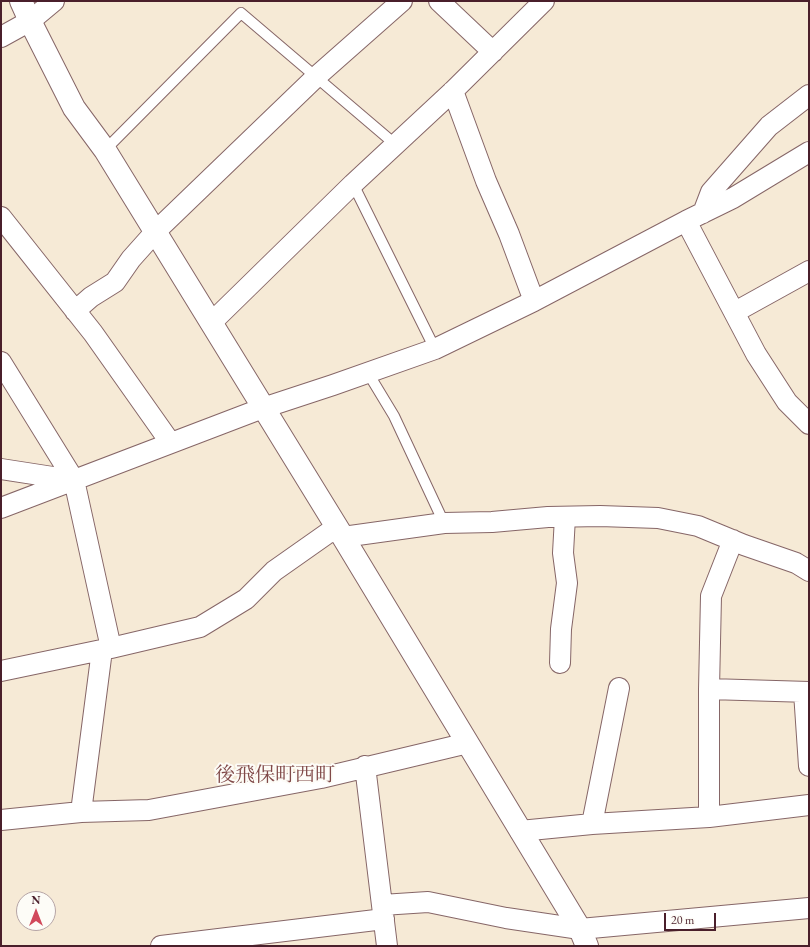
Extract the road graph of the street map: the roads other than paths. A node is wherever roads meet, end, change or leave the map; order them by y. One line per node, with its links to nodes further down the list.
1 (21, 1): 6 (street)
2 (54, 1): 6 (street)
3 (402, 1): 9 (street)
4 (440, 1): 8 (street)
5 (544, 1): 8 (street)
6 (30, 22): 7 (street); 13 (street)
7 (1, 37)
8 (493, 52): 10 (street)
9 (317, 76): 12 (lane); 13 (lane); 18 (street)
10 (453, 91): 12 (street); 20 (street)
11 (809, 96): 17 (street)
12 (396, 145): 15 (street)
13 (105, 150): 18 (street)
14 (808, 156): 17 (street)
15 (353, 184): 23 (street); 24 (lane)
16 (1, 217): 21 (street)
17 (694, 217): 20 (street); 22 (street)
18 (156, 231): 21 (street); 23 (street)
19 (809, 271): 22 (street)
20 (534, 301): 24 (street)
21 (75, 311): 29 (street)
22 (734, 312): 28 (street)
23 (211, 323): 27 (street)
24 (435, 349): 26 (street)
25 (1, 362): 31 (street)
26 (368, 373): 27 (street); 34 (lane)
27 (263, 408): 29 (street); 35 (street)
28 (809, 424)
29 (170, 442): 31 (street)
30 (1, 469): 31 (street)
31 (74, 480): 32 (street); 38 (street)
32 (1, 508)
33 (565, 516): 34 (street); 36 (street); 39 (street)
34 (444, 523): 35 (street)
35 (340, 534): 38 (street); 44 (street)
36 (733, 540): 37 (street); 42 (street)
37 (809, 571)
38 (106, 649): 40 (street); 48 (street)
39 (560, 663)
40 (1, 671)
41 (619, 688): 51 (street)
42 (709, 689): 43 (street); 49 (street)
43 (807, 692): 46 (street)
44 (468, 743): 45 (street); 52 (street)
45 (365, 766): 48 (street); 54 (street)
46 (809, 766)
47 (809, 805): 49 (street)
48 (81, 812): 50 (street)
49 (708, 817): 51 (street)
50 (1, 820)
51 (592, 824): 52 (street)
52 (520, 832): 55 (street)
53 (809, 908): 55 (street)
54 (383, 912): 55 (street); 56 (street); 57 (street)
55 (584, 938)
56 (161, 946)
57 (387, 946)

